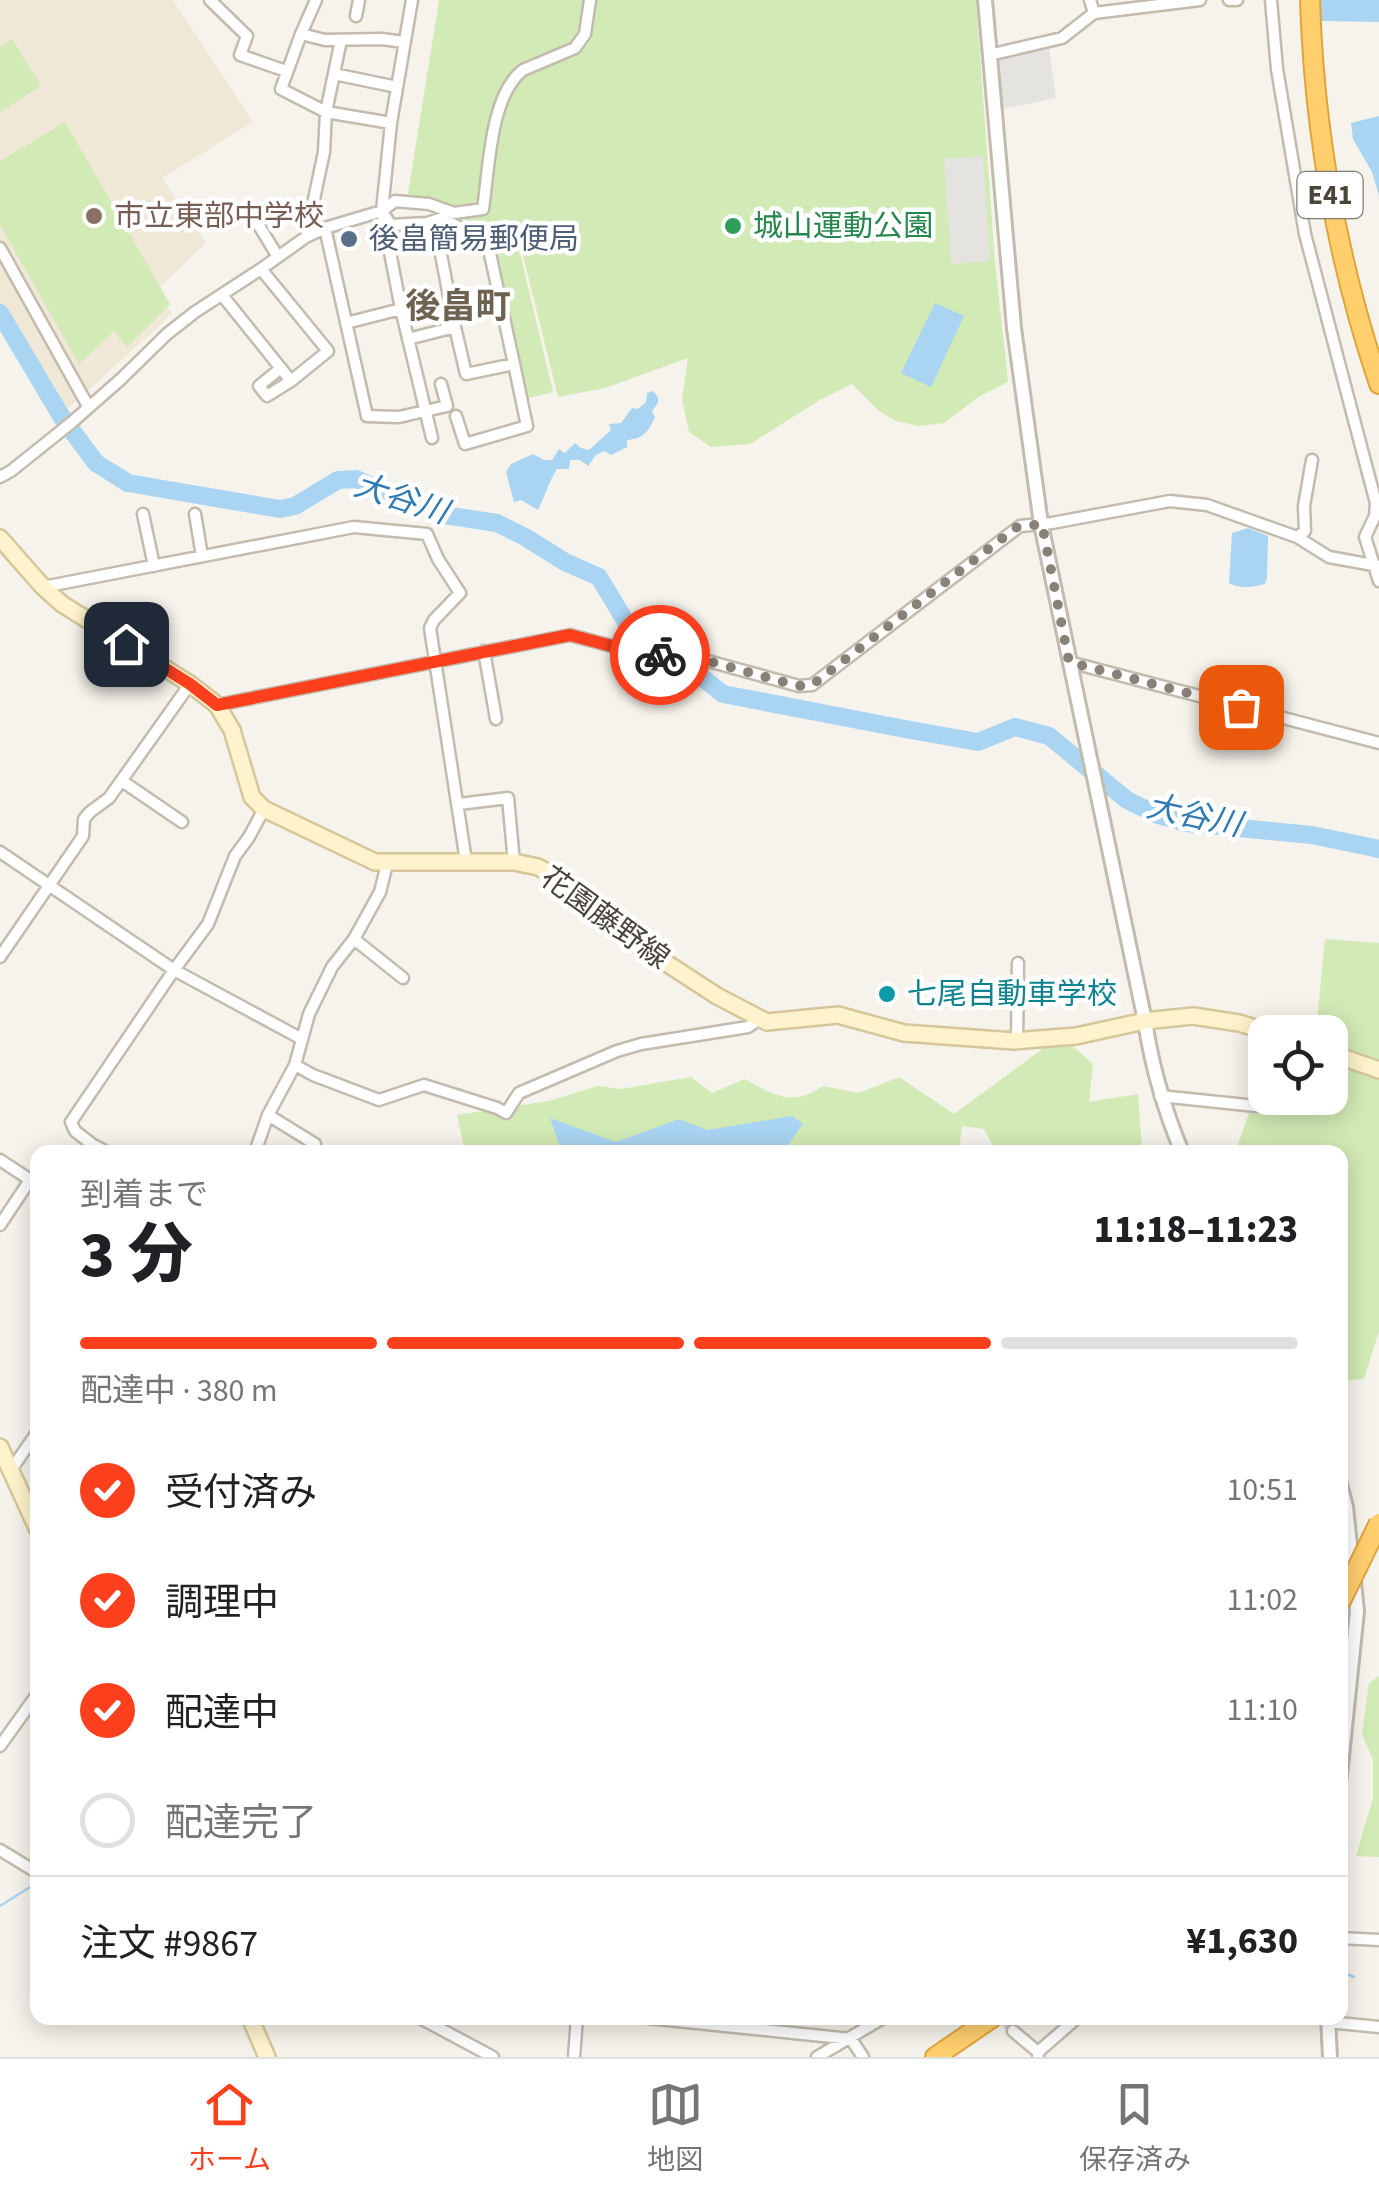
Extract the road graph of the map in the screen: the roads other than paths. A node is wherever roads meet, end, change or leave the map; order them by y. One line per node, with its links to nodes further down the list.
1 (210, 0): 20 (street)
2 (316, 0): 16 (street)
3 (359, 0): 15 (street)
4 (412, 0): 18 (street)
5 (590, 0): 27 (street)
6 (984, 0): 19 (street)
7 (1090, 0): 14 (street)
8 (1200, 0): 14 (street)
9 (1229, 0): 10 (street)
10 (1237, 0)
11 (1258, 0): 13 (street)
12 (1310, 0): 42 (highway, E41)
13 (1271, 5): 55 (street)
14 (1094, 13): 19 (street)
15 (356, 16)
16 (301, 34): 17 (street); 20 (street)
17 (341, 40): 18 (street); 21 (street)
18 (404, 42): 22 (street)
19 (990, 55): 51 (street)
20 (286, 71): 23 (street)
21 (334, 74): 22 (street); 23 (street)
22 (397, 86): 24 (street)
23 (326, 112): 24 (street); 29 (street)
24 (391, 123): 25 (street)
25 (382, 211): 27 (street); 27 (street); 28 (street); 34 (street)
26 (252, 214): 31 (street)
27 (448, 216): 36 (street); 38 (street)
28 (325, 228): 29 (street); 35 (street)
29 (306, 236): 31 (street)
30 (0, 248): 43 (street)
31 (278, 257): 32 (street)
32 (261, 269): 33 (street); 40 (street)
33 (222, 294): 39 (street); 43 (street)
34 (400, 308): 35 (street); 37 (street)
35 (346, 324): 44 (street)
36 (455, 327): 37 (street); 38 (street)
37 (408, 339): 44 (street)
38 (514, 364): 45 (street)
39 (280, 368): 40 (street); 40 (street)
40 (291, 380)
41 (441, 384): 44 (street)
42 (1379, 384)
43 (88, 406): 48 (street)
44 (426, 412): 46 (street)
45 (456, 416)
46 (432, 438)
47 (1312, 460): 52 (street)
48 (0, 476)
49 (143, 514): 56 (street)
50 (196, 514): 54 (street)
51 (1042, 524): 52 (street); 59 (street); 61 (street)
52 (1297, 537): 55 (street)
53 (0, 538): 58 (main road)
54 (202, 556): 56 (street); 60 (street)
55 (1376, 565): 57 (street)
56 (154, 566): 58 (street)
57 (1379, 580)
58 (43, 588): 62 (main road)
59 (484, 651): 60 (street); 64 (street)
60 (434, 662): 63 (street); 67 (street)
61 (1069, 662): 65 (street); 81 (street)
62 (190, 684): 63 (main road); 66 (street)
63 (217, 705): 68 (main road)
64 (496, 719)
65 (1379, 743)
66 (122, 781): 69 (street); 74 (street)
67 (459, 804): 71 (street); 72 (street)
68 (264, 809): 73 (main road, 花園藤野線); 78 (street)
69 (182, 822)
70 (0, 852): 74 (street)
71 (466, 861): 72 (main road, 花園藤野線); 73 (main road, 花園藤野線)
72 (514, 862): 80 (main road, 花園藤野線)
73 (387, 864): 75 (street)
74 (49, 886): 76 (street); 78 (street)
75 (354, 939): 79 (street); 83 (street)
76 (0, 957)
77 (1018, 962): 84 (street)
78 (174, 970): 83 (street); 92 (street)
79 (403, 978)
80 (758, 1020): 84 (main road); 86 (street)
81 (1145, 1021): 82 (main road); 84 (main road); 88 (street)
82 (1248, 1026)
83 (302, 1038): 86 (street)
84 (1018, 1041)
85 (1348, 1059): 87 (main road)
86 (295, 1065): 90 (street)
87 (1379, 1070)
88 (1160, 1096): 89 (street); 94 (street)
89 (1248, 1105)
90 (268, 1115): 91 (street); 93 (street)
91 (315, 1144)
92 (87, 1145)
93 (257, 1145)
94 (1179, 1145)
95 (0, 1160): 96 (street)
96 (30, 1180)
97 (30, 1188): 98 (street)
98 (0, 1225)
99 (30, 1442): 101 (street)
100 (0, 1446): 101 (main road)
101 (11, 1470): 102 (main road)
102 (30, 1512)
103 (1379, 1523): 105 (highway, bridge)
104 (1348, 1526): 106 (street)
105 (1348, 1587)
106 (1348, 1688)
107 (30, 1704): 108 (street)
108 (0, 1746)
109 (0, 1850): 110 (street)
110 (30, 1868)
111 (1348, 1938): 112 (street)
112 (1379, 1940)
113 (1348, 2023): 122 (street)
114 (253, 2025): 126 (main road)
115 (433, 2025): 127 (street)
116 (576, 2025): 128 (street)
117 (716, 2025): 124 (street)
118 (872, 2025): 124 (street)
119 (982, 2025): 131 (highway)
120 (1069, 2025): 125 (street)
121 (1328, 2025): 132 (street)
122 (1379, 2028)
123 (1013, 2031): 125 (street)
124 (851, 2039): 129 (street); 130 (street)
125 (1038, 2054)
126 (267, 2057)
127 (493, 2057)
128 (574, 2057)
129 (818, 2057)
130 (862, 2057)
131 (935, 2057)
132 (1330, 2057)

